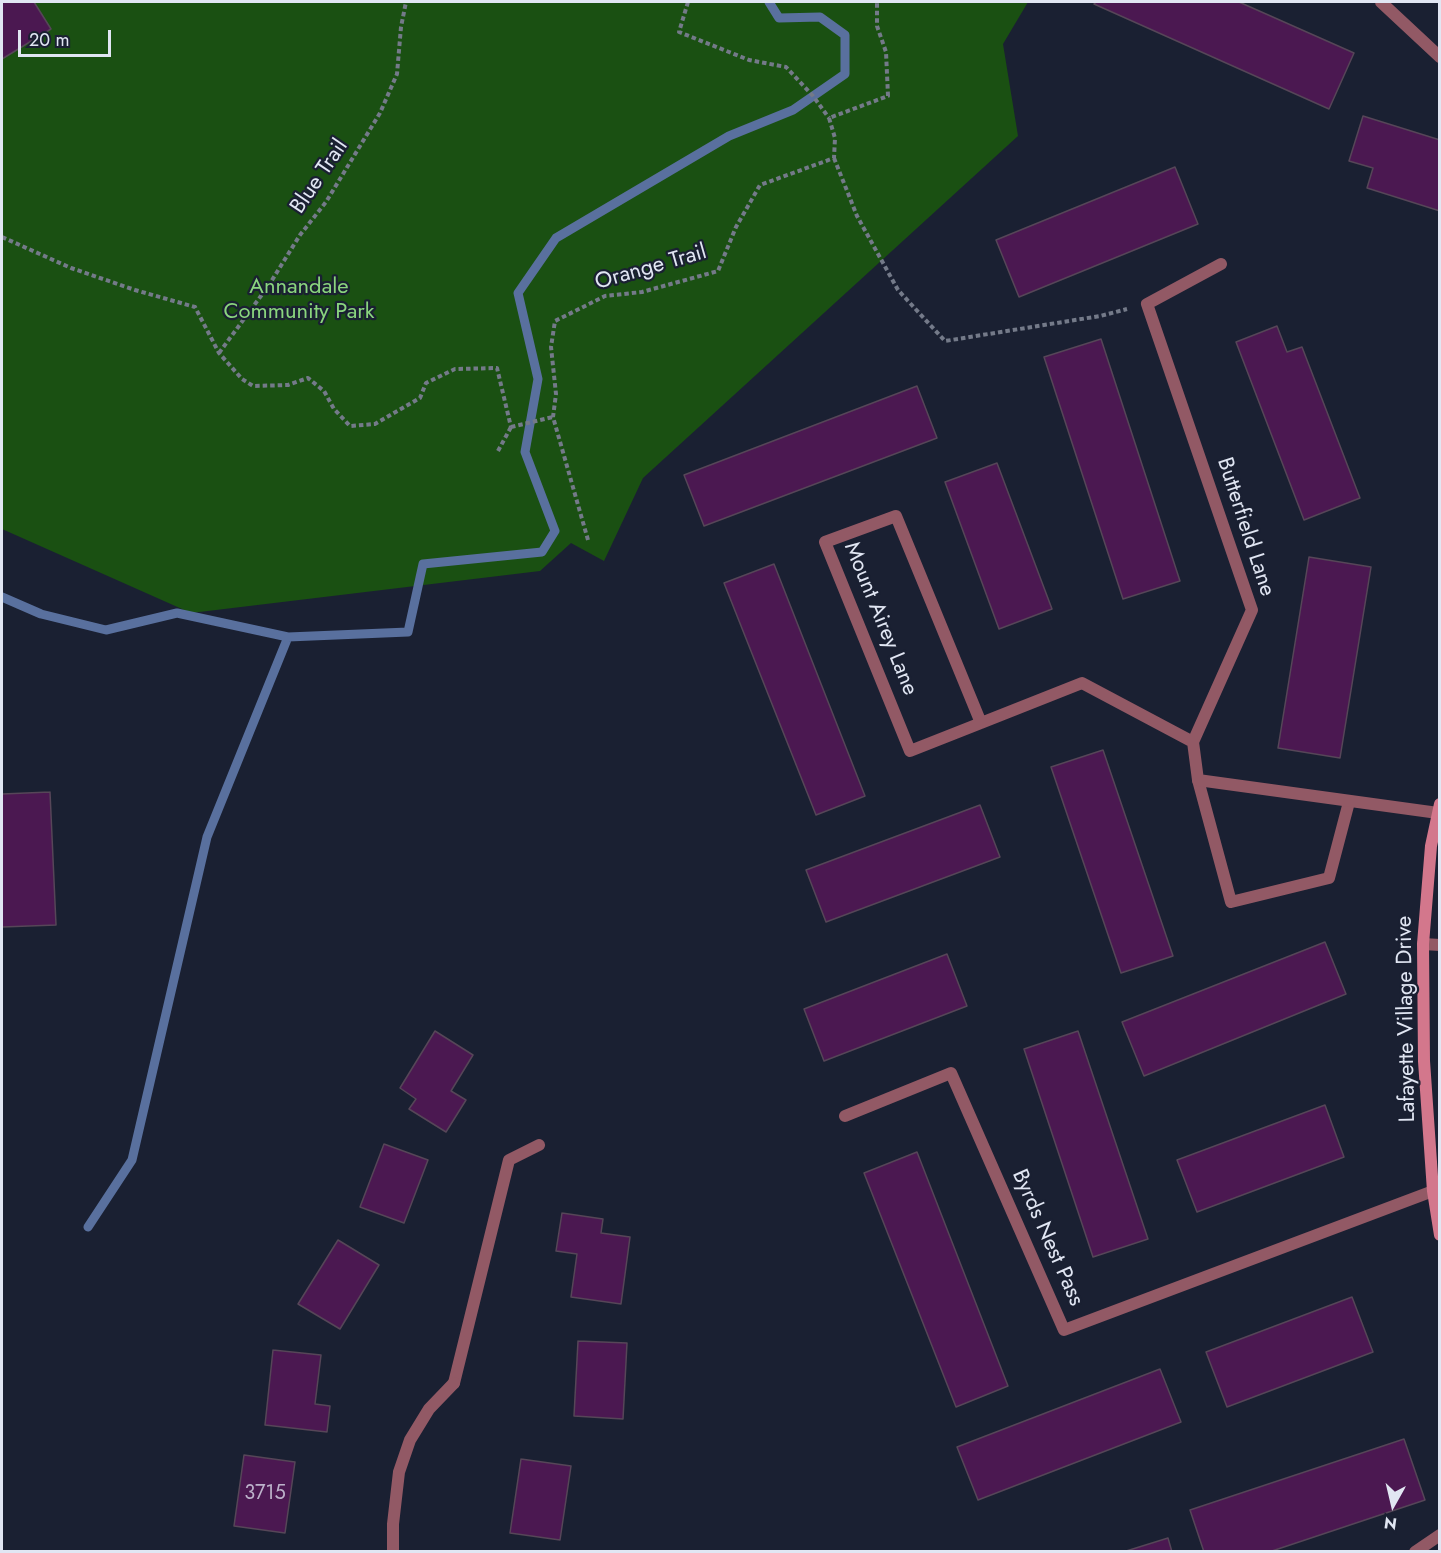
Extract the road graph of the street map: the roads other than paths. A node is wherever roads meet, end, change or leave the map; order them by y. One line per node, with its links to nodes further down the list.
1 (1381, 2): 2 (street)
2 (1440, 57)
3 (1221, 264): 5 (street, Butterfield Lane)
4 (981, 723): 4 (street, Mount Airey Lane); 5 (street, Mount Airey Lane)
5 (1193, 742): 6 (street)
6 (1198, 780): 7 (street); 7 (street)
7 (1349, 802): 8 (street)
8 (1439, 808): 9 (street, Lafayette Village Drive)
9 (1423, 944): 10 (street); 13 (street, Lafayette Village Drive)
10 (1440, 945)
11 (845, 1116): 13 (street, Byrds Nest Pass)
12 (539, 1145): 16 (street)
13 (1433, 1191): 14 (street, Lafayette Village Drive)
14 (1440, 1235)
15 (1440, 1535): 17 (street)
16 (393, 1551)
17 (1415, 1551)

